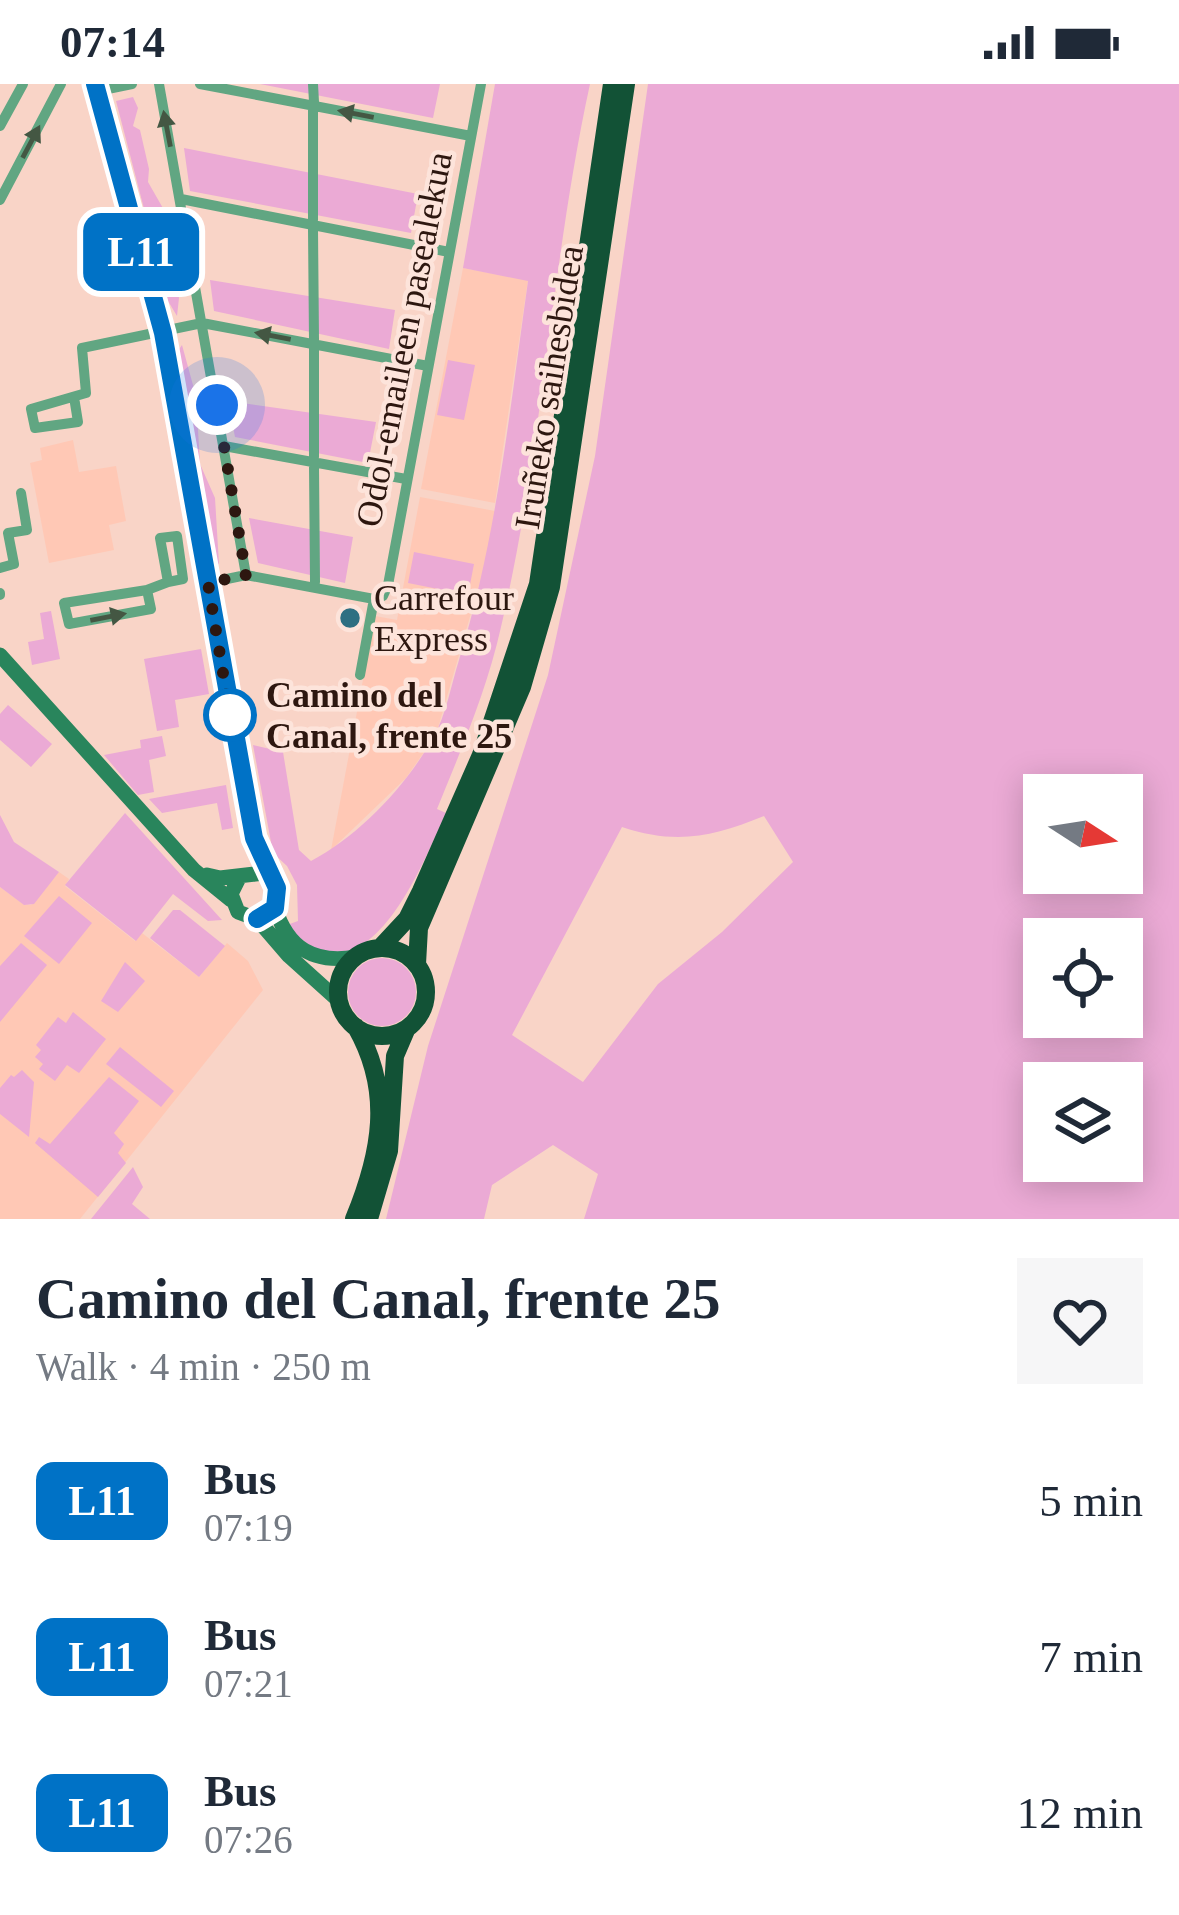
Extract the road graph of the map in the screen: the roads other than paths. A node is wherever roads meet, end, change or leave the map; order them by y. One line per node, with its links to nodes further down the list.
1 (23, 84): 11 (street)
2 (61, 84): 14 (street, one-way to 2)
3 (132, 84): 10 (street)
4 (159, 84): 13 (street, one-way to 4)
5 (200, 84): 12 (street, one-way to 5)
6 (314, 84): 28 (street, Odol-emaileen pasealekua)
7 (481, 84): 12 (street, Odol-emaileen pasealekua)
8 (612, 84): 41 (highway, Iruñeko saihesbidea)
9 (626, 84): 43 (highway, Iruñeko saihesbidea)
10 (97, 88): 17 (street)
11 (0, 126)
12 (471, 136): 15 (street, Odol-emaileen pasealekua)
13 (181, 199): 15 (street); 16 (street)
14 (0, 200)
15 (449, 252): 18 (street, Odol-emaileen pasealekua)
16 (202, 323): 17 (street); 18 (street, one-way to 16); 20 (street)
17 (163, 333): 19 (street); 23 (street)
18 (428, 366): 21 (street, Odol-emaileen pasealekua)
19 (74, 397): 19 (street)
20 (224, 446): 21 (street); 26 (street)
21 (406, 479): 31 (street, Odol-emaileen pasealekua)
22 (21, 494): 25 (street)
23 (202, 551): 24 (street); 29 (street)
24 (180, 556): 27 (street); 27 (street)
25 (0, 568)
26 (246, 575): 29 (street); 31 (street)
27 (167, 582): 30 (street)
28 (315, 582)
29 (208, 583): 34 (street)
30 (147, 590): 30 (street, one-way to 30)
31 (374, 599): 33 (street, Odol-emaileen pasealekua)
32 (0, 655): 35 (street)
33 (360, 675)
34 (254, 838): 36 (street); 37 (street)
35 (198, 873): 36 (street); 38 (street)
36 (242, 875): 37 (street); 38 (street)
37 (274, 882): 39 (street)
38 (231, 900): 40 (street)
39 (275, 908): 40 (street); 42 (street)
40 (257, 919): 44 (street)
41 (380, 948): 42 (highway); 43 (highway)
42 (356, 957): 44 (highway)
43 (417, 964): 46 (highway)
44 (339, 1000): 45 (highway)
45 (356, 1028): 46 (highway); 47 (highway)
46 (407, 1028): 48 (highway)
47 (354, 1219)
48 (369, 1219)

